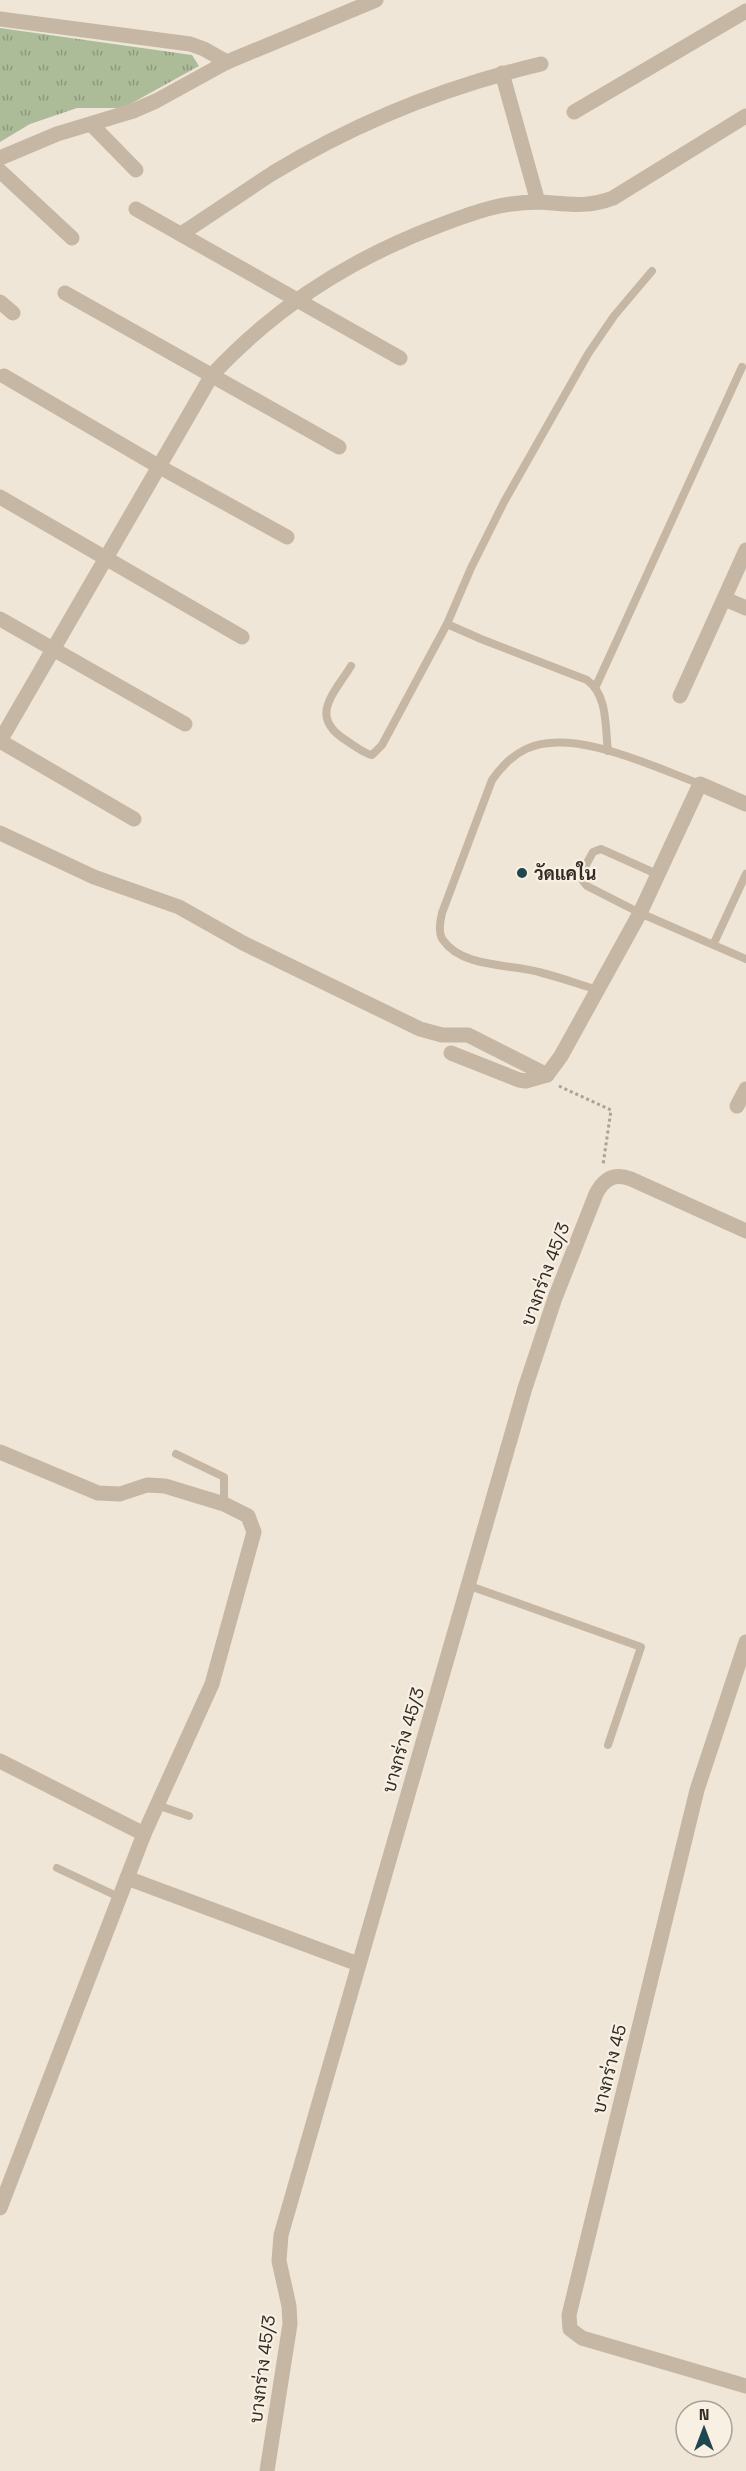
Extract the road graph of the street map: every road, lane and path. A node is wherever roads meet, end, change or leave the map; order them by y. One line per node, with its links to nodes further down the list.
1 (376, 0): 4 (street)
2 (746, 10): 7 (street)
3 (0, 19): 4 (street)
4 (227, 62): 9 (street)
5 (540, 64): 6 (street)
6 (502, 73): 13 (street); 15 (street)
7 (574, 112)
8 (746, 116): 13 (street)
9 (91, 123): 10 (street); 11 (street)
10 (0, 158)
11 (136, 170)
12 (0, 171): 16 (street)
13 (538, 202): 19 (street)
14 (136, 209): 15 (street)
15 (181, 234): 19 (street)
16 (72, 238)
17 (652, 271): 35 (lane)
18 (65, 293): 24 (street)
19 (295, 300): 22 (street); 24 (street)
20 (0, 302): 21 (street)
21 (13, 313)
22 (400, 358)
23 (742, 367): 39 (lane)
24 (212, 375): 26 (street); 27 (street)
25 (4, 376): 27 (street)
26 (339, 447)
27 (158, 466): 29 (street); 31 (street)
28 (0, 497): 31 (street)
29 (288, 537)
30 (746, 550): 32 (street)
31 (107, 557): 36 (street); 37 (street)
32 (725, 599): 33 (street); 40 (street)
33 (746, 608)
34 (0, 619): 37 (street)
35 (447, 624): 38 (lane); 39 (lane)
36 (242, 636)
37 (52, 650): 41 (street); 42 (street)
38 (351, 666)
39 (596, 686): 43 (lane)
40 (680, 696)
41 (185, 724)
42 (0, 741): 46 (street)
43 (608, 751): 44 (lane); 53 (lane)
44 (700, 784): 45 (street); 49 (street)
45 (746, 804)
46 (134, 819)
47 (0, 832): 55 (street)
48 (746, 874): 51 (lane)
49 (659, 875): 50 (street); 50 (lane)
50 (640, 913): 51 (lane); 53 (street)
51 (714, 943): 52 (lane)
52 (746, 959)
53 (598, 990): 55 (street)
54 (451, 1053): 55 (street)
55 (544, 1076): 58 (path)
56 (746, 1089): 57 (street)
57 (737, 1106)
58 (601, 1185): 59 (street); 63 (street, บางกร่าง 45/3)
59 (746, 1231)
60 (0, 1452): 62 (street)
61 (176, 1454): 62 (lane)
62 (224, 1503): 67 (street)
63 (468, 1585): 65 (lane); 73 (street, บางกร่าง 45/3)
64 (746, 1642): 75 (street, บางกร่าง 45)
65 (608, 1745)
66 (0, 1761): 69 (street)
67 (157, 1805): 68 (lane); 69 (street)
68 (189, 1816)
69 (144, 1834): 71 (street)
70 (57, 1868): 72 (lane)
71 (127, 1878): 72 (street); 73 (street)
72 (119, 1897): 74 (street)
73 (358, 1964): 76 (street, บางกร่าง 45/3)
74 (0, 2208)
75 (746, 2386)
76 (267, 2471)

